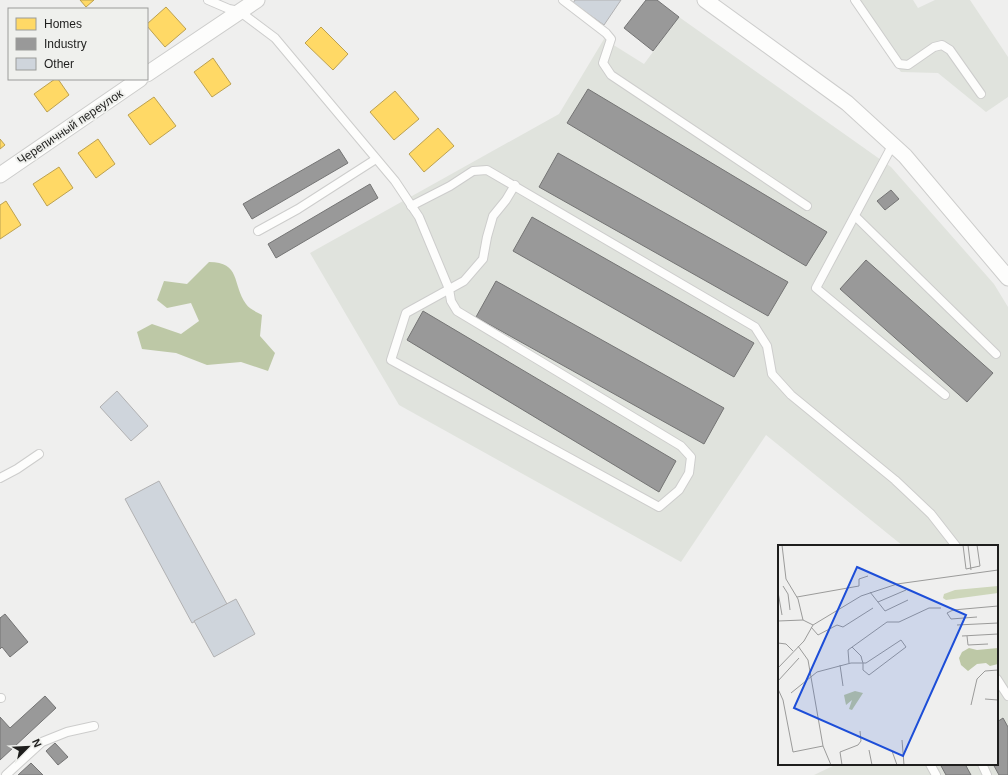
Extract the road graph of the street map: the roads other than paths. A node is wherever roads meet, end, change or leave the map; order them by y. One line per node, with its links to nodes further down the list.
1 (208, 0): 6 (lane)
2 (257, 0): 6 (street)
3 (563, 0): 15 (lane)
4 (705, 0): 10 (street)
5 (855, 0): 9 (lane)
6 (238, 11): 7 (street); 11 (lane)
7 (148, 73)
8 (139, 80): 12 (street, Черепичный переулок)
9 (981, 94)
10 (893, 144): 16 (lane); 18 (street)
11 (376, 159): 14 (lane); 17 (lane)
12 (0, 175)
13 (515, 185): 14 (lane); 19 (lane); 24 (lane)
14 (411, 206): 19 (lane)
15 (807, 206)
16 (855, 216): 20 (lane); 21 (lane)
17 (258, 231)
18 (1008, 278)
19 (450, 290): 19 (lane)
20 (996, 354)
21 (945, 395)
22 (39, 454): 23 (lane)
23 (0, 478)
24 (955, 545)
25 (998, 681): 26 (lane)
26 (1008, 696)
27 (94, 726): 30 (lane)
28 (931, 765): 31 (lane)
29 (982, 765): 32 (lane)
30 (6, 775)
31 (936, 775)
32 (987, 775)

